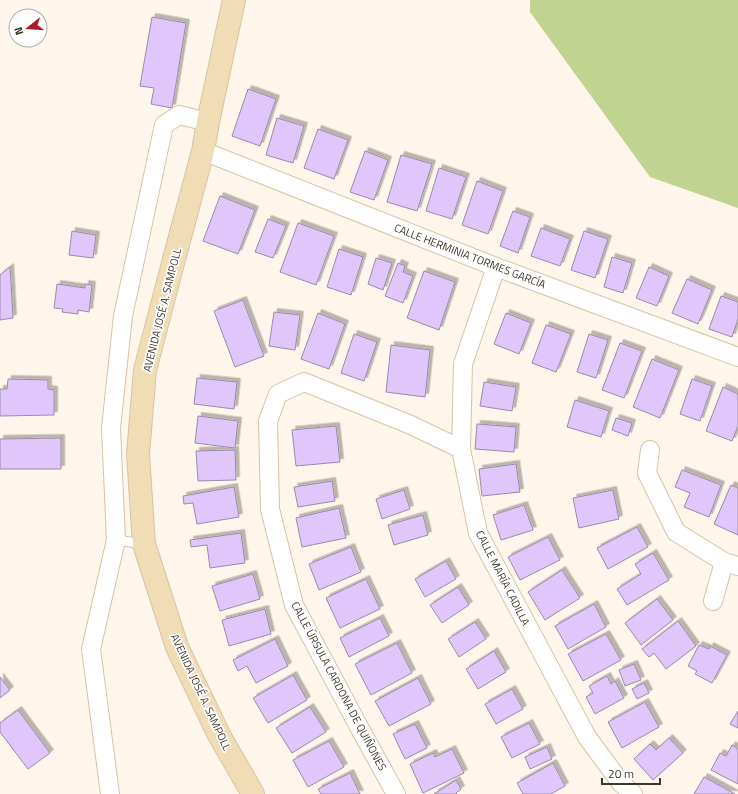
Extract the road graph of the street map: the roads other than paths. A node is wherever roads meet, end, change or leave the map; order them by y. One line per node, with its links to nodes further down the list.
1 (234, 0): 2 (street, AVENIDA JOSÉ A. SAMPOLL)
2 (208, 122): 3 (street, AVENIDA JOSÉ A. SAMPOLL); 8 (street)
3 (203, 151): 4 (street, CALLE HERMINIA TORMES GARCÍA); 9 (street, AVENIDA JOSÉ A. SAMPOLL)
4 (496, 267): 5 (street, CALLE HERMINIA TORMES GARCÍA); 6 (street, CALLE MARÍA CADILLA)
5 (738, 357)
6 (461, 449): 14 (street, CALLE ÚRSULA CARDONA DE QUIÑONES); 15 (street, CALLE MARÍA CADILLA)
7 (650, 450): 10 (street)
8 (116, 540): 9 (lane); 12 (street)
9 (144, 544): 13 (street, AVENIDA JOSÉ A. SAMPOLL)
10 (731, 564): 11 (street)
11 (713, 601)
12 (110, 794)
13 (253, 794)
14 (396, 794)
15 (633, 794)

